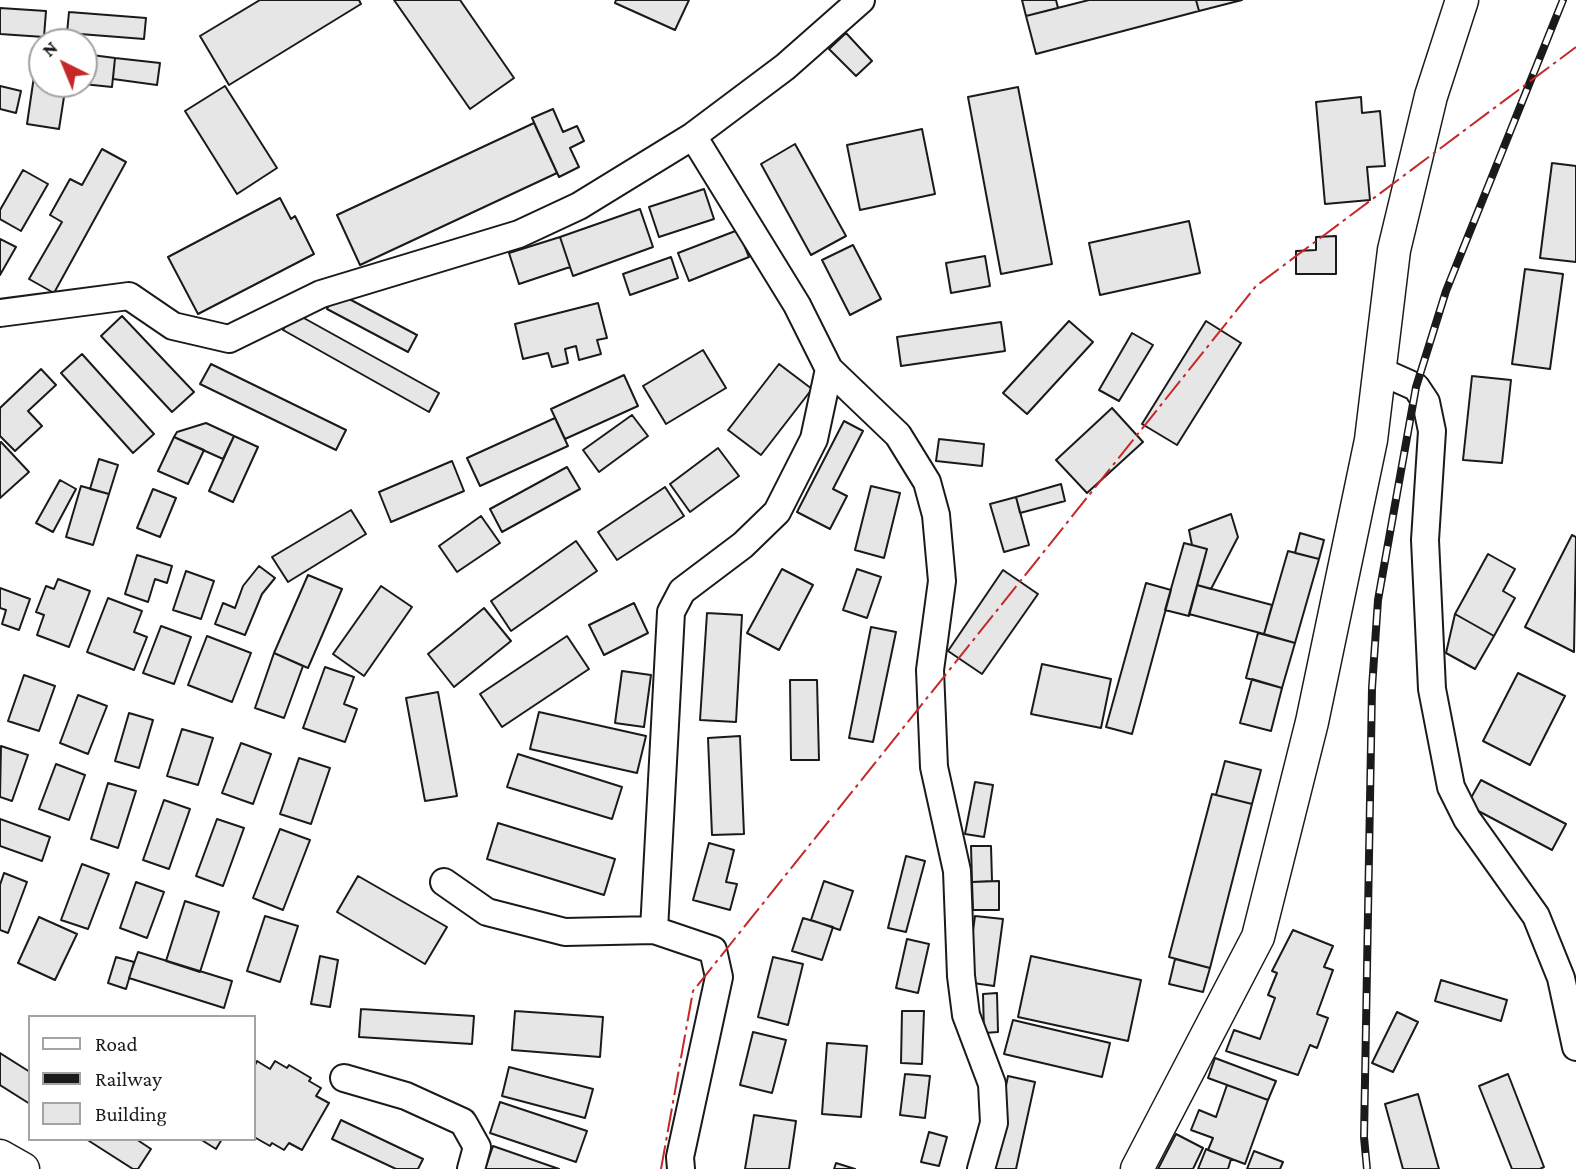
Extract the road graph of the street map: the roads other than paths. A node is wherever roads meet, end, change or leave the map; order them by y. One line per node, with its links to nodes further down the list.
1 (861, 0): 3 (street)
2 (1462, 0): 6 (street)
3 (693, 136): 4 (street); 5 (street)
4 (0, 313)
5 (829, 369): 8 (street); 15 (street)
6 (1380, 371): 9 (street); 16 (street)
7 (444, 882): 8 (street)
8 (654, 930): 14 (street)
9 (1576, 1047)
10 (344, 1078): 13 (street)
11 (0, 1156): 12 (street)
12 (23, 1169)
13 (471, 1169)
14 (681, 1169)
15 (981, 1169)
16 (1137, 1169)

